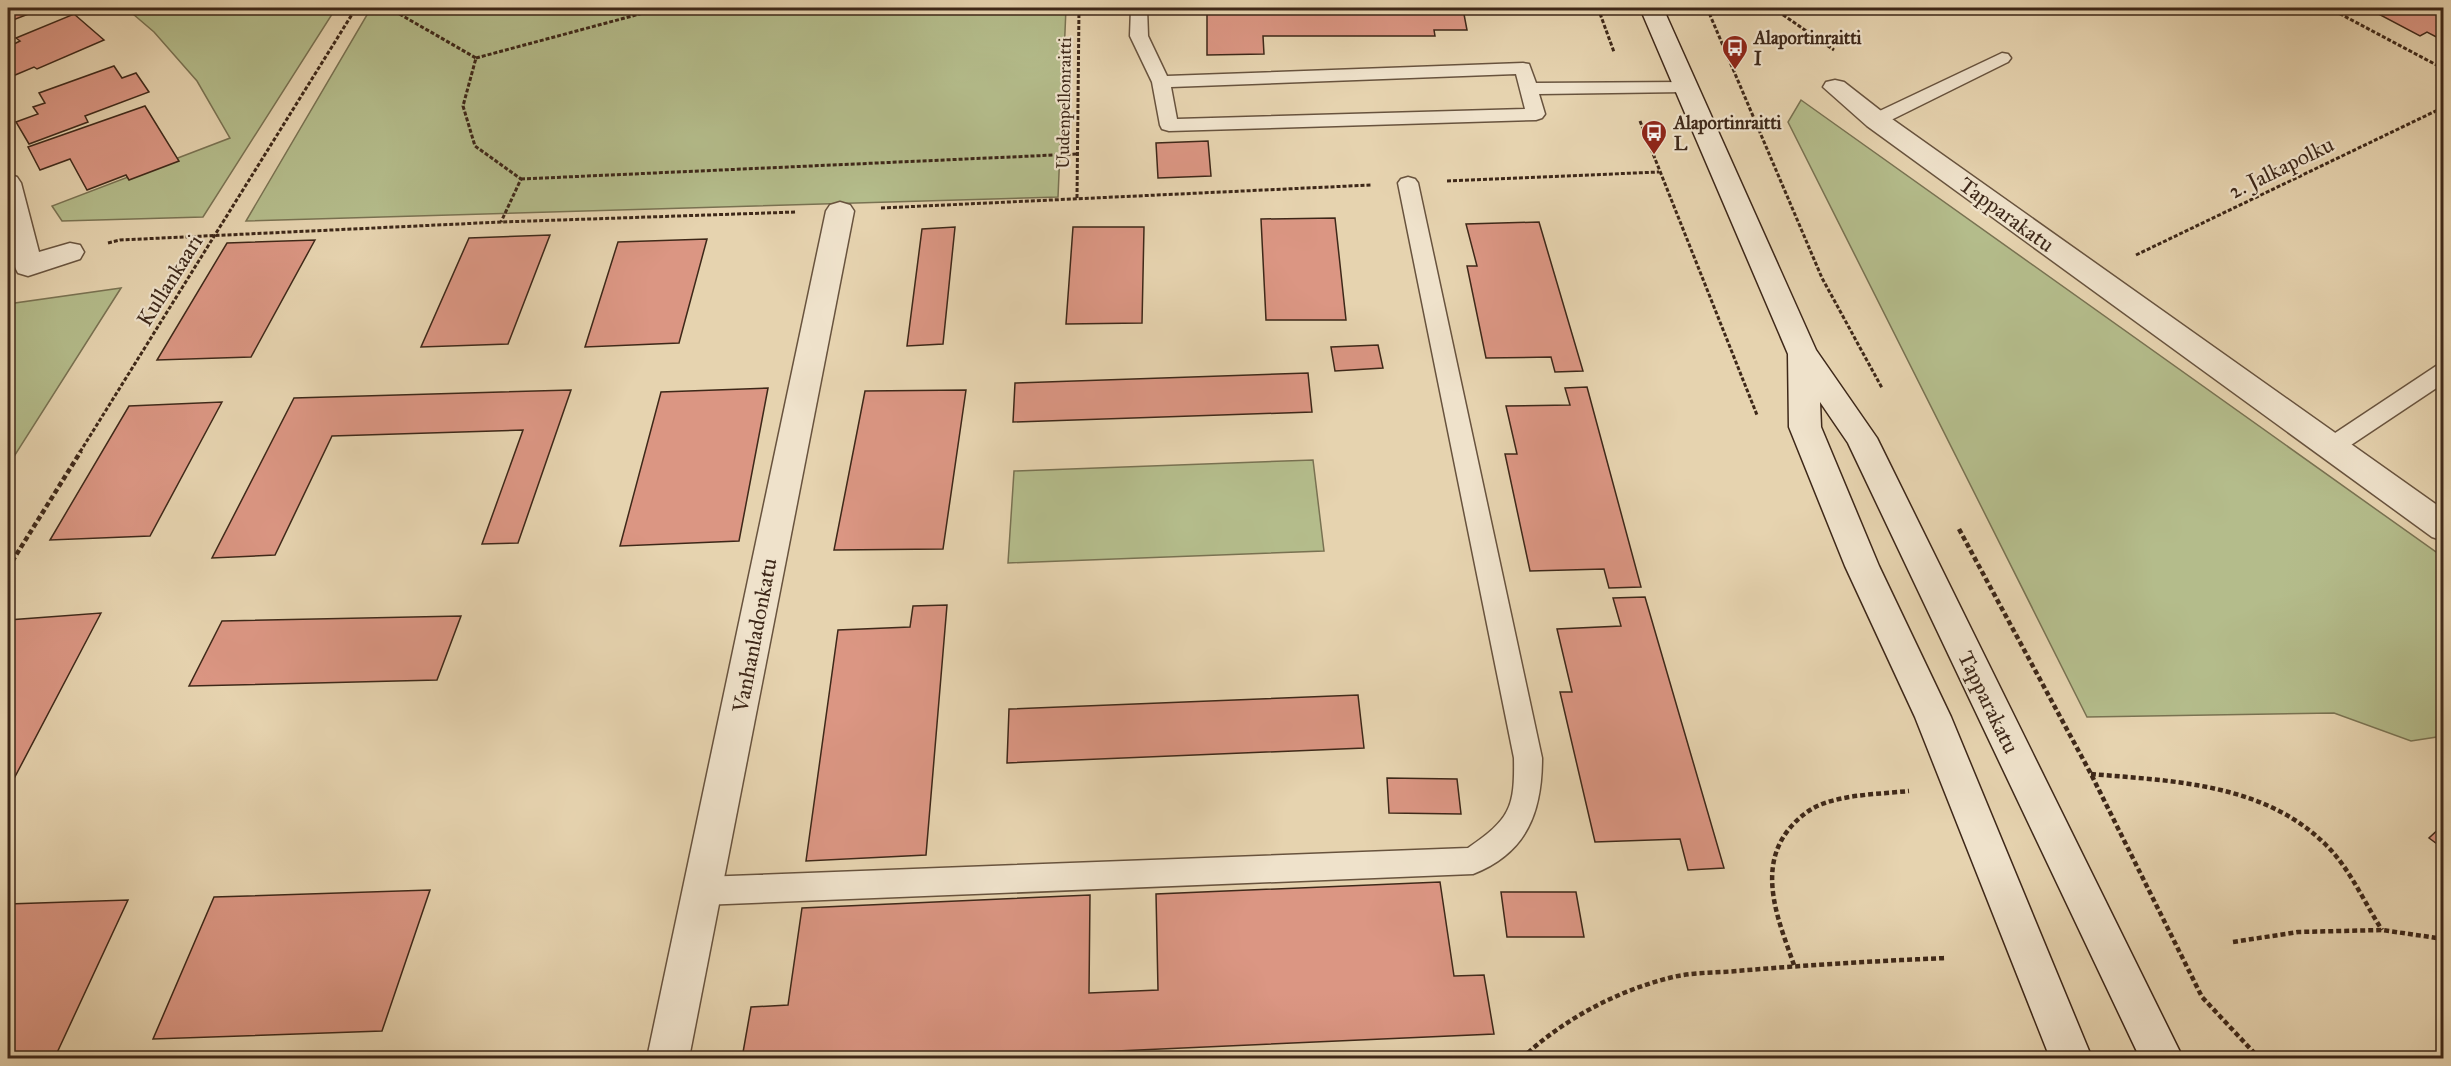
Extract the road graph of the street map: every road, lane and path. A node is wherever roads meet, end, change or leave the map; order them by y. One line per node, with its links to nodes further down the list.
1 (356, 8): 33 (path, Kullankaari)
2 (389, 8): 9 (path)
3 (662, 8): 9 (path)
4 (1079, 8): 18 (path, Uudenpellonraitti)
5 (1139, 8): 12 (lane)
6 (1651, 8): 13 (main road, Tapparakatu)
7 (1707, 8): 29 (path)
8 (2329, 8): 11 (path)
9 (476, 58): 19 (path)
10 (2002, 58): 17 (lane)
11 (2444, 69)
12 (1161, 82): 15 (lane); 15 (lane)
13 (1685, 87): 15 (lane); 27 (main road, Tapparakatu)
14 (1834, 87): 17 (main road, Tapparakatu)
15 (1529, 89)
16 (2444, 107): 26 (path, 2. Jalkapolku)
17 (1876, 120): 30 (main road, Tapparakatu)
18 (1077, 154): 19 (path); 22 (path, Uudenpellonraitti)
19 (521, 179): 24 (path)
20 (8, 183): 25 (main road)
21 (1408, 183): 36 (lane)
22 (1077, 198)
23 (840, 210): 36 (main road, Vanhanladonkatu)
24 (501, 222)
25 (70, 252)
26 (2132, 256)
27 (1803, 354): 44 (main road, Tapparakatu); 45 (main road, Tapparakatu)
28 (2444, 372): 30 (lane)
29 (1885, 394)
30 (2331, 447): 32 (main road, Tapparakatu)
31 (1954, 521): 34 (path)
32 (2444, 528)
33 (8, 568)
34 (2091, 774): 37 (path); 46 (path)
35 (1910, 791): 41 (path)
36 (702, 891): 42 (main road, Vanhanladonkatu)
37 (2382, 930): 38 (path); 39 (path)
38 (2444, 939)
39 (2233, 942)
40 (1946, 958): 41 (path)
41 (1794, 965): 43 (path)
42 (668, 1059)
43 (1522, 1059)
44 (2072, 1059)
45 (2162, 1059)
46 (2259, 1059)

